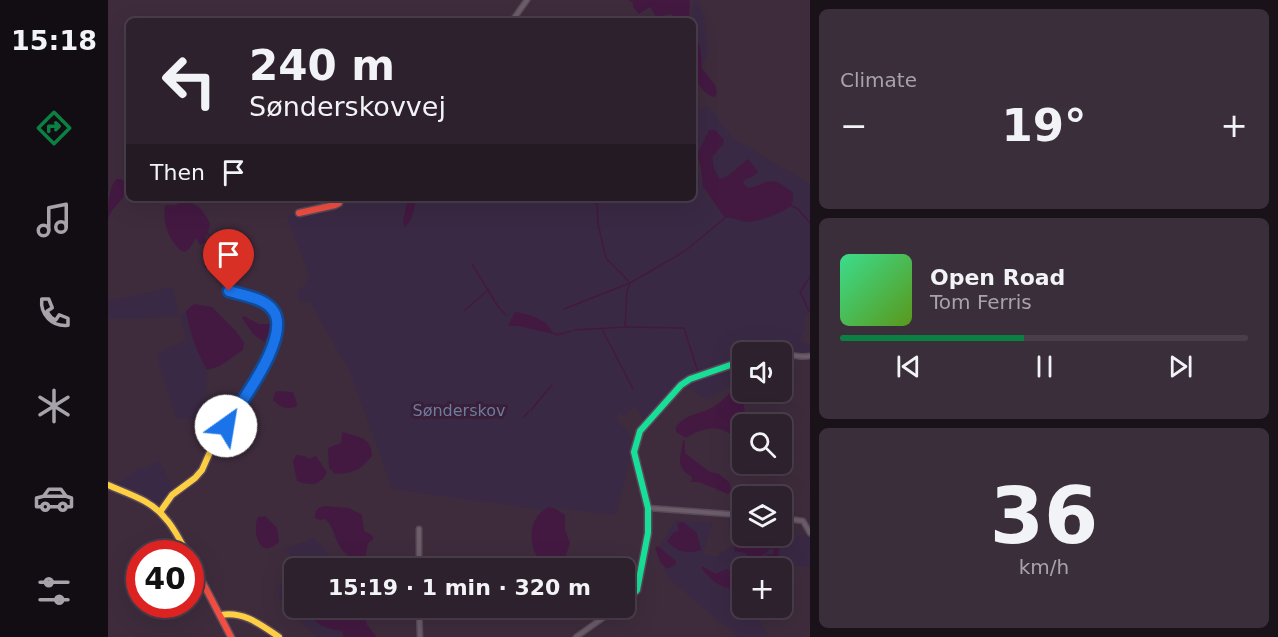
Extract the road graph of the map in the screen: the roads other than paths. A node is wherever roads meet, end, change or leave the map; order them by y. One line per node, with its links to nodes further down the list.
1 (527, 0): 2 (street)
2 (514, 18)
3 (339, 201): 4 (street)
4 (299, 213)
5 (229, 291): 11 (street)
6 (792, 355): 7 (street)
7 (810, 356)
8 (732, 365): 10 (street)
9 (108, 485): 11 (street)
10 (648, 508): 12 (street); 19 (street)
11 (160, 512): 16 (street)
12 (732, 514)
13 (792, 519): 15 (street)
14 (419, 529): 17 (street)
15 (810, 533)
16 (180, 540)
17 (419, 558)
18 (204, 584): 20 (street)
19 (635, 593)
20 (221, 615): 23 (street); 24 (street)
21 (419, 618): 25 (street)
22 (603, 618): 26 (street)
23 (231, 637)
24 (279, 637)
25 (420, 637)
26 (576, 637)

